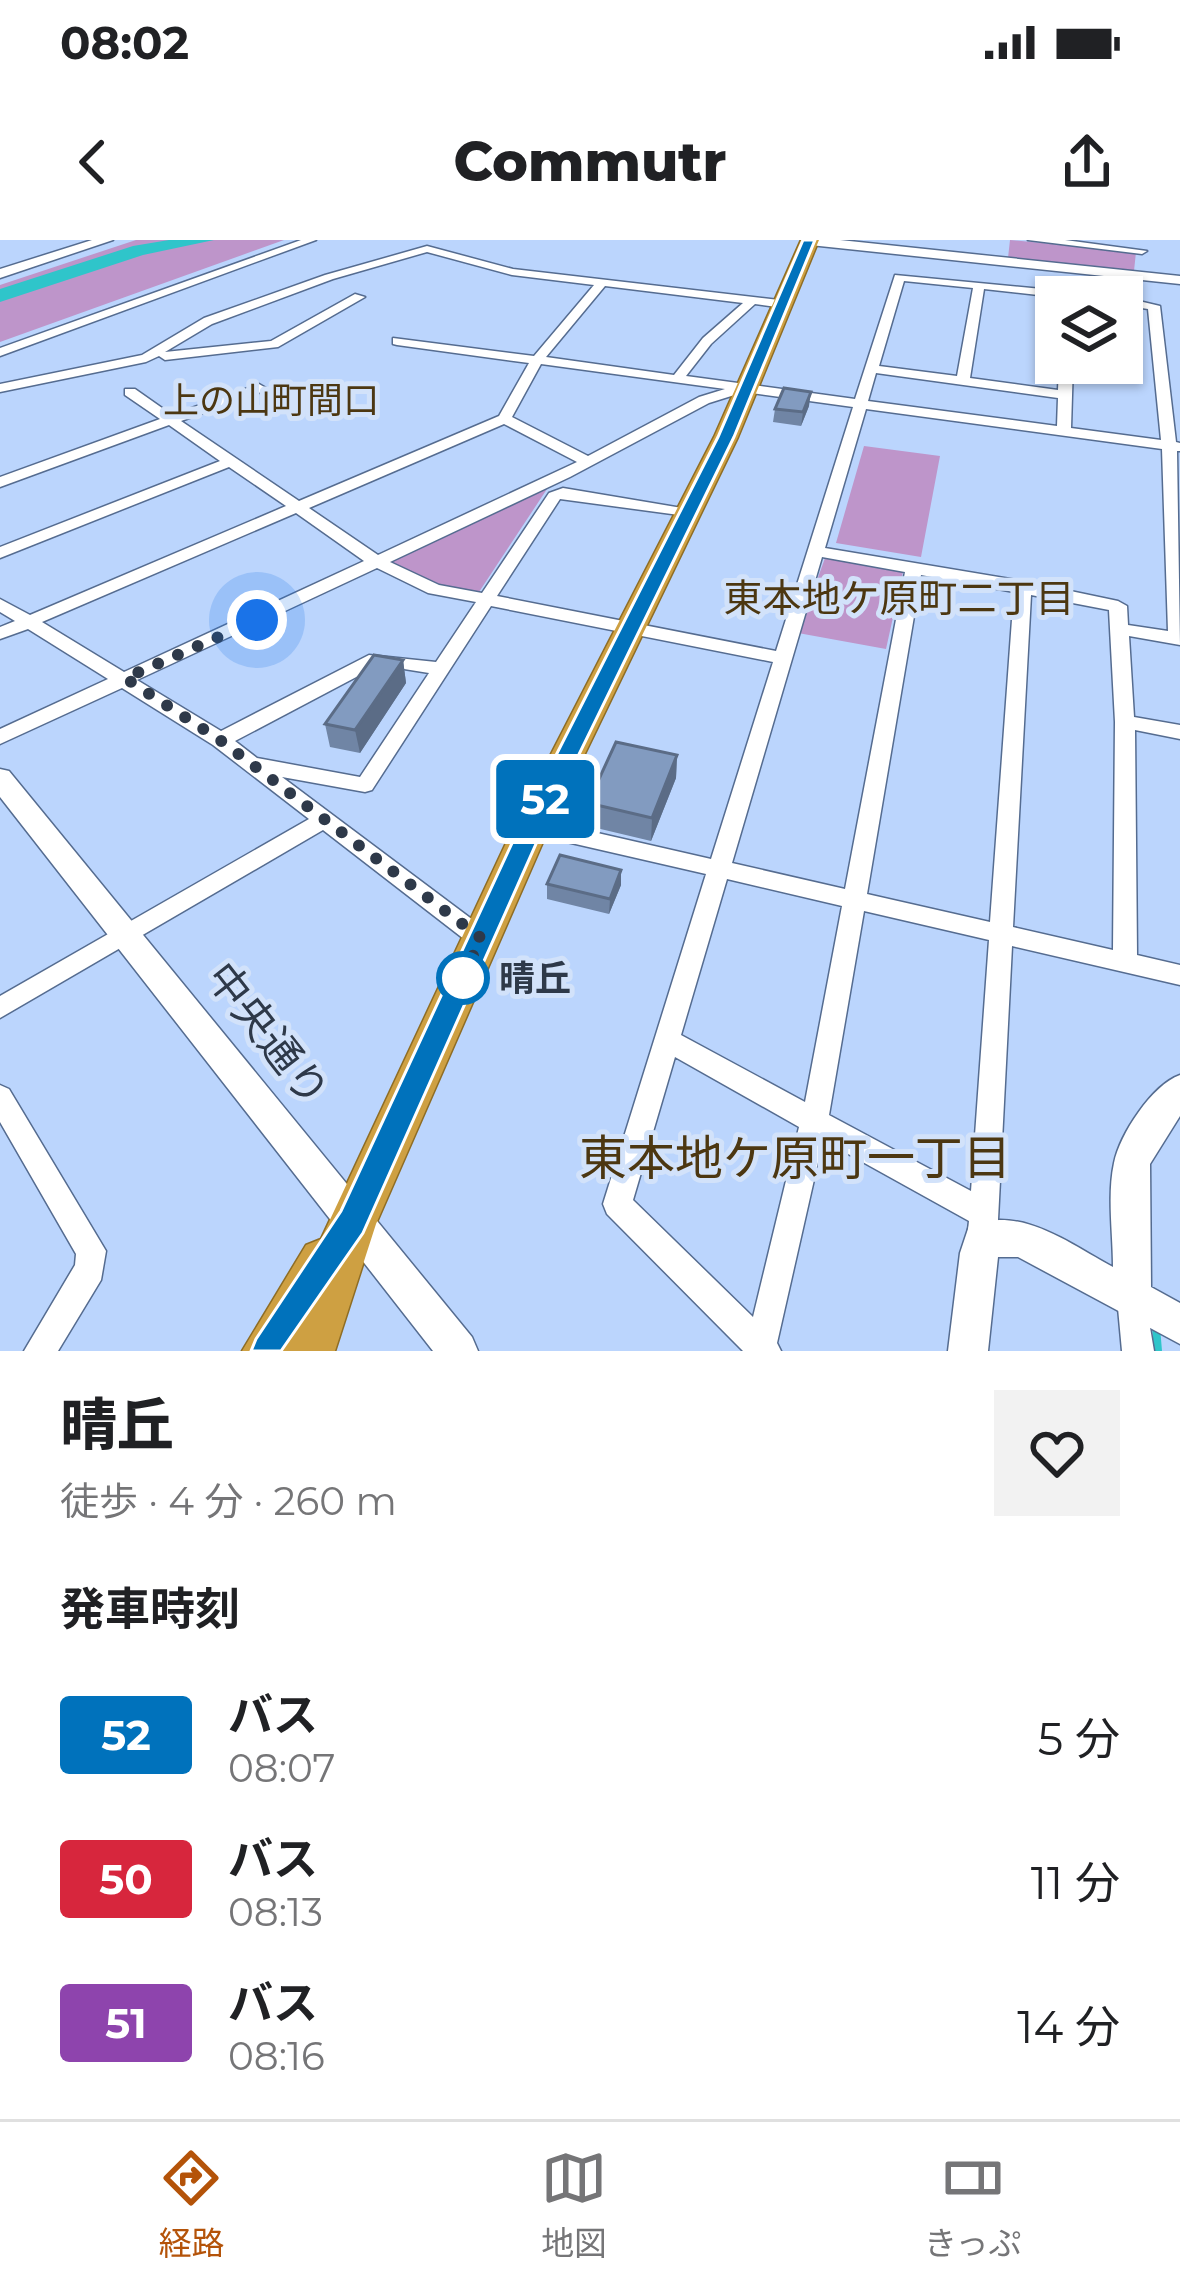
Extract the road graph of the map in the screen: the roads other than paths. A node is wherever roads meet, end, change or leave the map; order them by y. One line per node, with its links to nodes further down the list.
1 (106, 240): 9 (street)
2 (311, 240): 21 (street)
3 (809, 240): 6 (street); 17 (highway)
4 (1033, 240): 5 (street)
5 (1074, 242): 7 (street)
6 (860, 243): 8 (street)
7 (1142, 245): 11 (street)
8 (1070, 268): 10 (street); 11 (street)
9 (0, 274)
10 (1070, 276)
11 (1145, 276): 12 (street)
12 (1180, 280)
13 (602, 283): 17 (street); 23 (street); 24 (street)
14 (979, 285): 15 (street); 25 (street); 27 (street)
15 (1035, 292)
16 (359, 297): 24 (street)
17 (768, 303): 26 (street); 29 (highway)
18 (1143, 304): 20 (street)
19 (398, 340): 23 (street)
20 (1159, 350): 22 (street); 38 (street)
21 (0, 352)
22 (1180, 353)
23 (539, 357): 26 (street); 35 (street)
24 (146, 358): 30 (street)
25 (874, 369): 27 (street); 34 (street)
26 (679, 377): 29 (street)
27 (963, 381): 33 (street)
28 (1065, 384): 33 (street)
29 (747, 387): 34 (street); 40 (street); 43 (highway)
30 (0, 388)
31 (259, 388): 36 (street)
32 (130, 392): 36 (street)
33 (1065, 395): 37 (street)
34 (863, 403): 37 (street); 44 (street)
35 (504, 419): 40 (street); 42 (street)
36 (170, 420): 39 (street); 41 (street)
37 (1064, 431): 38 (street)
38 (1174, 447): 55 (street)
39 (232, 461): 42 (street); 45 (street)
40 (589, 462): 46 (street)
41 (0, 482)
42 (297, 506): 46 (street); 51 (street)
43 (688, 514): 49 (street); 53 (highway)
44 (817, 551): 47 (street); 56 (street)
45 (0, 553)
46 (377, 562): 49 (street); 58 (street)
47 (914, 568): 48 (street); 68 (street)
48 (1023, 586): 52 (street); 70 (street)
49 (487, 602): 53 (street); 57 (street)
50 (0, 604): 51 (street)
51 (31, 621): 54 (street); 58 (street)
52 (1121, 628): 55 (street); 59 (street)
53 (631, 629): 56 (street); 66 (highway)
54 (0, 634)
55 (1178, 639)
56 (784, 658): 67 (street)
57 (443, 669): 62 (street); 63 (street)
58 (125, 678): 61 (street); 62 (street)
59 (1125, 722): 60 (street); 72 (street)
60 (1180, 732)
61 (0, 736)
62 (220, 740): 63 (street)
63 (247, 763): 65 (street)
64 (0, 778): 69 (street, 中央通り)
65 (324, 820): 69 (street); 71 (street)
66 (532, 826): 67 (street); 71 (highway)
67 (720, 869): 68 (street); 75 (street)
68 (851, 900): 70 (street); 78 (street)
69 (128, 935): 74 (street); 79 (street, 中央通り)
70 (1005, 936): 72 (street); 80 (street)
71 (481, 938): 79 (highway)
72 (1125, 964): 73 (street)
73 (1180, 975)
74 (0, 1008)
75 (668, 1041): 78 (street); 83 (street)
76 (1180, 1090): 81 (street)
77 (0, 1097): 84 (street)
78 (814, 1118): 80 (street); 83 (street)
79 (352, 1222): 85 (highway); 86 (highway); 87 (street, 中央通り)
80 (981, 1226): 81 (street); 88 (street)
81 (1132, 1297): 82 (street); 89 (street)
82 (1180, 1324)
83 (763, 1349)
84 (40, 1351)
85 (269, 1351)
86 (308, 1351)
87 (458, 1351)
88 (968, 1351)
89 (1138, 1351)

